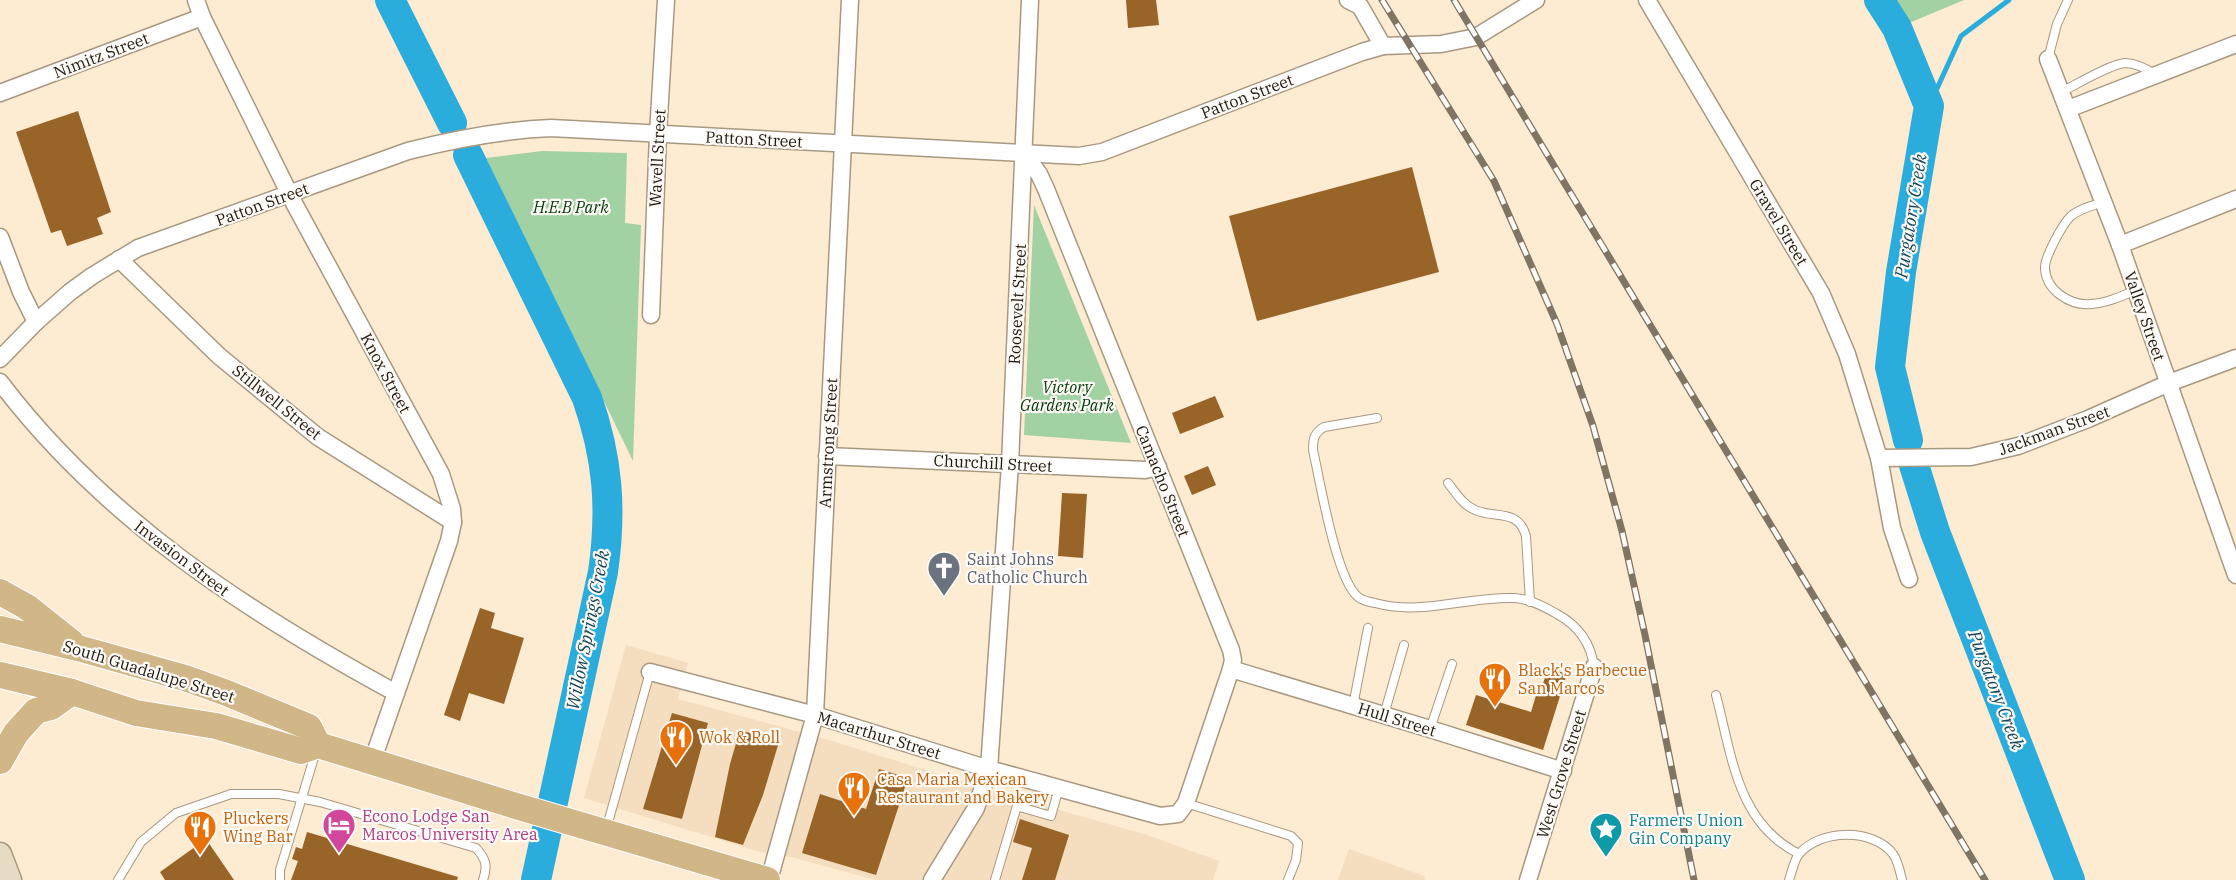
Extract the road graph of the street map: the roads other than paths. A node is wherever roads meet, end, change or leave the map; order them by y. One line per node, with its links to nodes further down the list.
1 (196, 0): 9 (street, Knox Street)
2 (666, 0): 17 (street, Wavell Street)
3 (849, 0): 18 (street, Armstrong Street)
4 (1030, 0): 19 (street, Roosevelt Street)
5 (1348, 0): 11 (street)
6 (1536, 0): 11 (street, Patton Street)
7 (1647, 0): 35 (street, Gravel Street)
8 (2068, 0): 12 (lane)
9 (202, 17): 15 (street, Nimitz Street); 20 (street, Knox Street)
10 (2236, 44): 13 (street)
11 (1383, 46): 19 (street, Patton Street)
12 (2048, 58): 14 (street, Valley Street)
13 (2156, 75): 14 (lane); 16 (street)
14 (2061, 92): 16 (street, Valley Street)
15 (0, 93)
16 (2068, 109): 22 (street, Valley Street)
17 (658, 135): 18 (street, Patton Street); 20 (street, Patton Street); 27 (street, Wavell Street)
18 (843, 143): 19 (street, Patton Street); 34 (street, Armstrong Street)
19 (1024, 153): 36 (street, Roosevelt Street); 37 (street, Camacho Street)
20 (290, 194): 25 (street, Patton Street); 39 (street, Knox Street)
21 (2236, 199): 24 (street)
22 (2103, 202): 24 (street, Valley Street); 26 (lane)
23 (0, 237): 28 (street)
24 (2120, 245): 26 (street, Valley Street)
25 (119, 259): 28 (street, Patton Street); 39 (street, Stillwell Street)
26 (2136, 290): 32 (street, Valley Street)
27 (651, 315)
28 (36, 322): 30 (street, Patton Street)
29 (2236, 358): 32 (street, Jackman Street)
30 (0, 359)
31 (0, 382): 54 (street, Invasion Street)
32 (2169, 383): 35 (street, Jackman Street); 40 (street, Valley Street)
33 (1377, 418): 43 (lane)
34 (827, 456): 36 (street, Churchill Street); 57 (street, Armstrong Street)
35 (1879, 459): 41 (street)
36 (1010, 464): 37 (street, Churchill Street); 63 (street, Roosevelt Street)
37 (1158, 466): 50 (street, Camacho Street)
38 (1448, 483): 43 (lane)
39 (453, 522): 54 (street, Knox Street)
40 (2236, 575)
41 (1909, 579)
42 (0, 592): 47 (main road)
43 (1530, 602): 49 (lane)
44 (1368, 628): 56 (lane)
45 (0, 629): 47 (main road, South Guadalupe Street)
46 (1404, 645): 58 (lane)
47 (78, 648): 60 (main road, South Guadalupe Street)
48 (1452, 664): 59 (lane)
49 (1594, 667): 64 (street, West Grove Street)
50 (1231, 669): 56 (street, Hull Street); 67 (street, Camacho Street)
51 (650, 672): 57 (street, Macarthur Street); 68 (lane)
52 (0, 675): 53 (main road, South Guadalupe Street)
53 (72, 692): 60 (main road, South Guadalupe Street); 61 (main road)
54 (396, 693): 62 (street, Knox Street)
55 (1716, 695): 70 (lane)
56 (1353, 706): 58 (street, Hull Street)
57 (815, 715): 63 (street, Macarthur Street); 75 (street, Armstrong Street)
58 (1384, 715): 59 (street, Hull Street)
59 (1430, 729): 64 (street, Hull Street)
60 (318, 745): 62 (main road, South Guadalupe Street); 66 (lane)
61 (0, 761)
62 (372, 762): 68 (main road, South Guadalupe Street)
63 (989, 769): 65 (street, Macarthur Street); 76 (street, Roosevelt Street)
64 (1563, 771): 79 (street, West Grove Street)
65 (1059, 788): 67 (street, Macarthur Street); 77 (lane)
66 (300, 798): 72 (lane); 73 (lane); 74 (lane)
67 (1182, 808): 78 (lane)
68 (605, 832): 75 (main road, South Guadalupe Street)
69 (0, 854): 71 (main road)
70 (1799, 854): 80 (lane); 81 (lane)
71 (10, 880)
72 (118, 880)
73 (280, 880)
74 (483, 880)
75 (768, 880)
76 (932, 880)
77 (995, 880)
78 (1288, 880)
79 (1528, 880)
80 (1789, 880)
81 (1902, 880)

